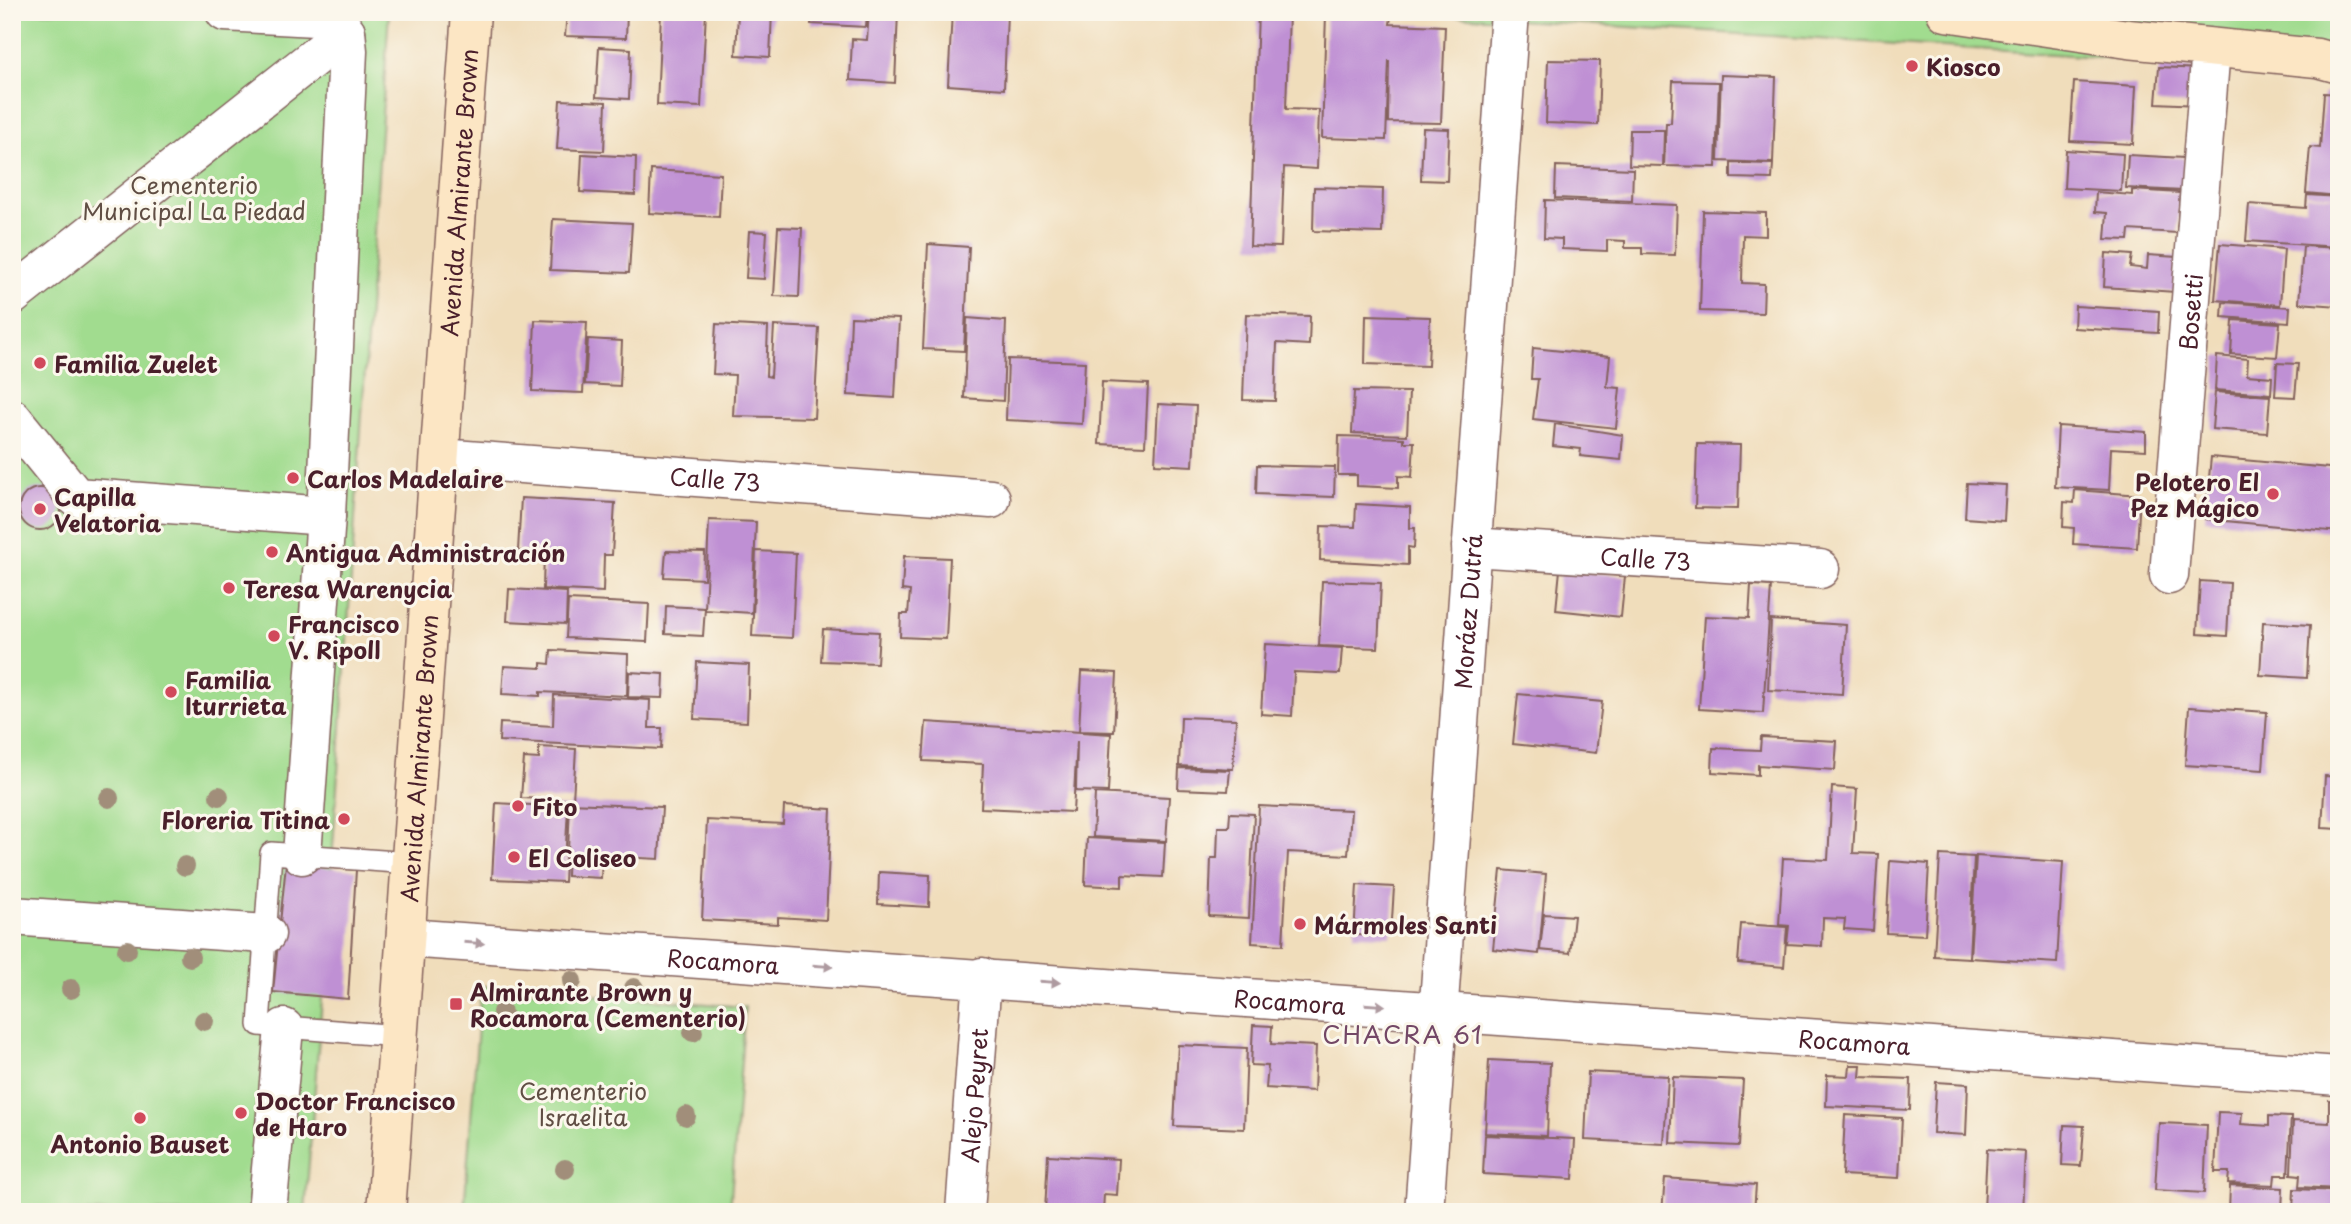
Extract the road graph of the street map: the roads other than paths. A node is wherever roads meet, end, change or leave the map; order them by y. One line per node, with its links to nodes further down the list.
1 (225, 12): 5 (street)
2 (471, 12): 10 (main road, Avenida Almirante Brown)
3 (1510, 12): 13 (street, Moráez Dutrá)
4 (1957, 13): 6 (main road)
5 (346, 32): 8 (street); 12 (street)
6 (2211, 48): 7 (main road); 15 (street, Bosetti)
7 (2331, 59)
8 (12, 296)
9 (12, 418): 12 (street)
10 (440, 458): 11 (street, Calle 73); 17 (main road, Avenida Almirante Brown)
11 (991, 499)
12 (326, 516): 16 (street)
13 (1471, 547): 14 (street, Calle 73); 22 (street, Moráez Dutrá)
14 (1820, 569)
15 (2169, 575)
16 (302, 855): 17 (lane); 19 (lane)
17 (411, 863): 20 (main road, Avenida Almirante Brown)
18 (12, 916): 19 (street)
19 (266, 934): 23 (lane)
20 (406, 938): 21 (street, Rocamora, one-way to 21); 24 (main road, Avenida Almirante Brown)
21 (982, 977): 22 (street, Rocamora, one-way to 22); 28 (street, Alejo Peyret)
22 (1438, 1010): 25 (street, Rocamora); 29 (street, Moráez Dutrá)
23 (284, 1028): 24 (lane); 26 (street)
24 (399, 1036): 27 (main road, Avenida Almirante Brown)
25 (2339, 1076)
26 (267, 1212)
27 (386, 1212)
28 (965, 1212)
29 (1424, 1212)

